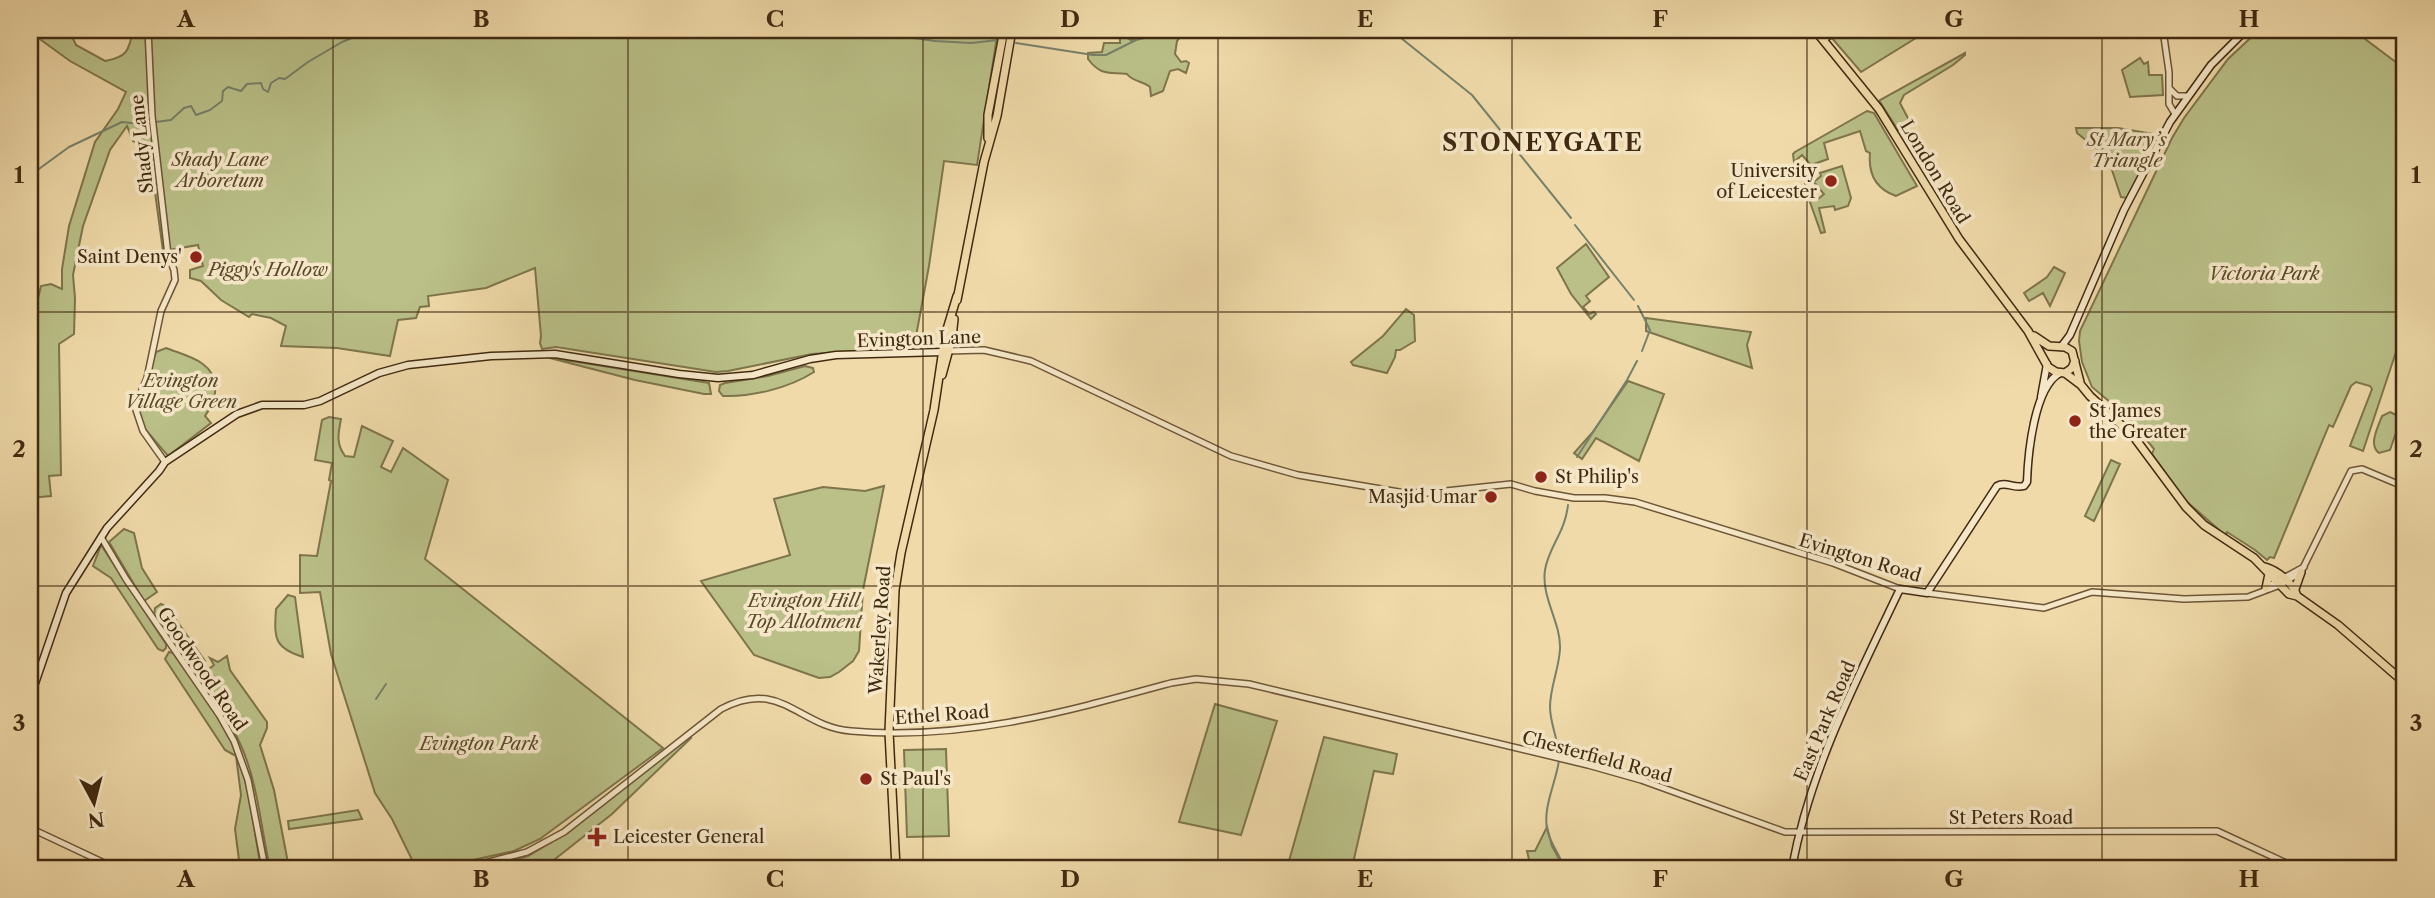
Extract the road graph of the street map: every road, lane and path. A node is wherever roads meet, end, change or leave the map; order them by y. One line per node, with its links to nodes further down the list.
1 (148, 30): 23 (street, Shady Lane)
2 (1004, 30): 13 (main road)
3 (1012, 30): 13 (main road)
4 (1815, 30): 8 (main road, London Road)
5 (1839, 30): 8 (street)
6 (2163, 30): 9 (street)
7 (2246, 30): 10 (main road)
8 (1823, 40): 14 (main road, London Road)
9 (2170, 92): 10 (street); 11 (street); 12 (street)
10 (2188, 96): 11 (main road)
11 (2179, 107): 12 (main road)
12 (2175, 114): 15 (main road)
13 (987, 149): 17 (main road, Wakerley Road)
14 (2028, 331): 16 (main road, London Road); 19 (main road, London Road)
15 (2070, 335): 16 (main road); 18 (main road)
16 (2058, 347): 18 (main road, London Road); 19 (main road)
17 (945, 351): 23 (main road, Evington Lane); 25 (street, Evington Lane); 36 (main road, Wakerley Road)
18 (2074, 358): 20 (main road); 21 (main road, London Road)
19 (2047, 364): 20 (main road, London Road); 22 (main road)
20 (2063, 373): 21 (main road, London Road); 22 (main road)
21 (2081, 385): 28 (main road, London Road)
22 (2041, 402): 33 (main road)
23 (165, 462): 26 (main road, Evington Lane)
24 (2405, 486): 27 (street)
25 (1535, 491): 30 (street, Evington Road)
26 (101, 537): 35 (main road, Evington Lane); 41 (street, Goodwood Road)
27 (2302, 569): 29 (street, Evington Road); 32 (main road)
28 (2267, 571): 29 (main road, London Road); 31 (main road)
29 (2282, 581): 31 (street, Evington Road); 32 (main road, London Road)
30 (1900, 589): 33 (main road, Evington Road); 39 (main road, East Park Road)
31 (2265, 589): 33 (street, Evington Road)
32 (2296, 592): 34 (main road, London Road)
33 (1927, 593)
34 (2405, 682)
35 (30, 698)
36 (889, 732): 37 (street, Ethel Road); 42 (street, Ethel Road); 43 (main road, Wakerley Road)
37 (1466, 736): 39 (street, Chesterfield Road)
38 (30, 828): 40 (street)
39 (1798, 832): 44 (main road, East Park Road); 45 (street, St Peters Road)
40 (115, 868)
41 (265, 868)
42 (466, 868)
43 (896, 868)
44 (1792, 868)
45 (2297, 868)

